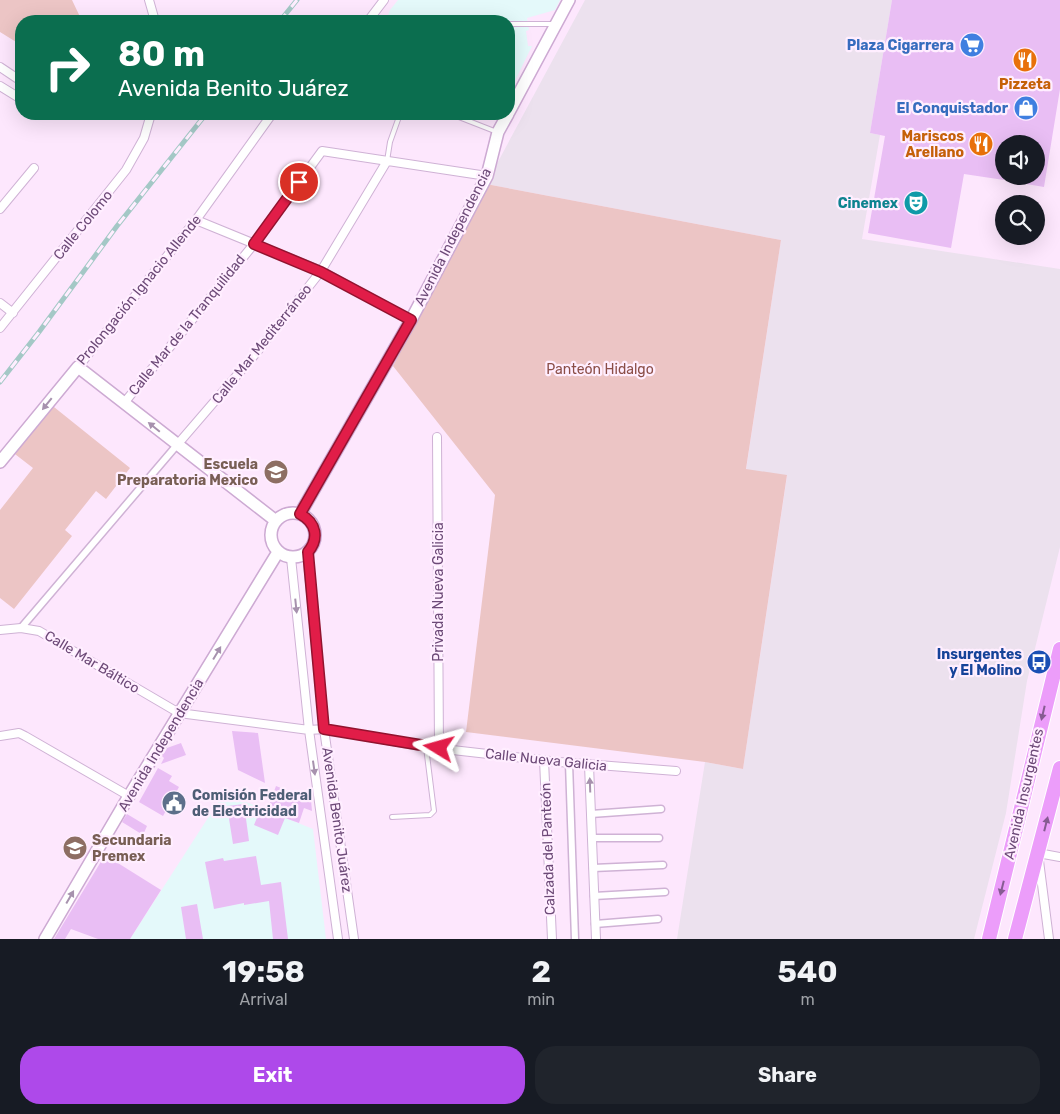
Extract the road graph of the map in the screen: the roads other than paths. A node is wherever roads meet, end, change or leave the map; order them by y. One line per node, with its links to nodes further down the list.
1 (149, 0): 4 (street)
2 (384, 0): 5 (street)
3 (569, 0): 7 (main road, Avenida Independencia)
4 (153, 15)
5 (373, 15)
6 (515, 24): 7 (lane)
7 (556, 24): 12 (main road, Avenida Independencia)
8 (0, 68): 9 (street)
9 (15, 77)
10 (0, 86): 11 (street)
11 (15, 95)
12 (515, 100)
13 (149, 120): 27 (street, Calle Colomo)
14 (268, 120): 23 (street, Prolongación Ignacio Allende)
15 (398, 120): 19 (lane)
16 (467, 120): 18 (lane)
17 (504, 120): 18 (main road, Avenida Independencia)
18 (498, 132): 21 (main road, Avenida Independencia)
19 (387, 161): 21 (street); 24 (street, Calle Mar de la Tranquilidad); 25 (street, Calle Mar Mediterráneo)
20 (34, 168): 22 (street)
21 (486, 176): 28 (main road, Avenida Independencia)
22 (0, 209)
23 (196, 220): 24 (street); 30 (street, Prolongación Ignacio Allende)
24 (254, 244): 25 (street); 31 (street, Calle Mar de la Tranquilidad)
25 (321, 272): 28 (street); 33 (street, Calle Mar Mediterráneo)
26 (0, 303): 27 (street)
27 (12, 313): 29 (street, Calle Colomo)
28 (411, 320): 35 (main road, Avenida Independencia)
29 (0, 328)
30 (78, 366): 31 (main road); 34 (main road, Prolongación Ignacio Allende, one-way to 34)
31 (124, 403): 33 (main road, one-way to 31)
32 (437, 437): 49 (street, Privada Nueva Galicia)
33 (177, 445): 36 (main road); 40 (street)
34 (0, 462)
35 (300, 514): 36 (main road); 38 (main road)
36 (276, 521): 37 (main road)
37 (278, 552): 39 (main road); 44 (main road, Avenida Independencia, one-way to 37)
38 (308, 552): 39 (main road); 45 (street, Avenida Benito Juárez)
39 (291, 558): 46 (street, Avenida Benito Juárez, one-way to 46)
40 (21, 628): 41 (street, Calle Mar Báltico); 44 (street, Calle Mar Báltico)
41 (0, 630)
42 (1060, 649): 43 (highway, Avenida Insurgentes)
43 (1054, 693): 75 (highway, Avenida Insurgentes, one-way to 75)
44 (179, 713): 46 (street, Calle Nueva Galicia); 55 (main road, Avenida Independencia)
45 (324, 729): 46 (street, Calle Nueva Galicia); 48 (street, Calle Nueva Galicia); 71 (street, Avenida Benito Juárez)
46 (309, 730): 70 (street, Avenida Benito Juárez, one-way to 70)
47 (0, 736): 55 (street)
48 (426, 747): 49 (street, Calle Nueva Galicia); 58 (lane)
49 (439, 748): 50 (street, Calle Nueva Galicia)
50 (544, 760): 51 (street, Calle Nueva Galicia); 72 (street, Calzada del Panteón)
51 (569, 763): 52 (street, Calle Nueva Galicia); 73 (street, Calzada del Panteón)
52 (589, 765): 54 (street, Calle Nueva Galicia); 57 (street, one-way to 52)
53 (1060, 768): 61 (highway, Avenida Insurgentes, one-way to 53)
54 (676, 771)
55 (129, 796): 69 (main road, Avenida Independencia, one-way to 55)
56 (661, 809): 57 (street)
57 (591, 814): 59 (street)
58 (392, 817)
59 (592, 838): 60 (street); 64 (street)
60 (659, 838)
61 (1038, 853): 62 (street); 76 (highway, Avenida Insurgentes); 77 (street)
62 (1060, 856)
63 (663, 865): 64 (street)
64 (593, 868): 66 (street)
65 (665, 892): 66 (street)
66 (594, 896): 68 (street)
67 (658, 919): 68 (street)
68 (595, 924): 74 (street)
69 (45, 939)
70 (338, 939)
71 (354, 939)
72 (552, 939)
73 (575, 939)
74 (596, 939)
75 (989, 939)
76 (1015, 939)
77 (1050, 939)

